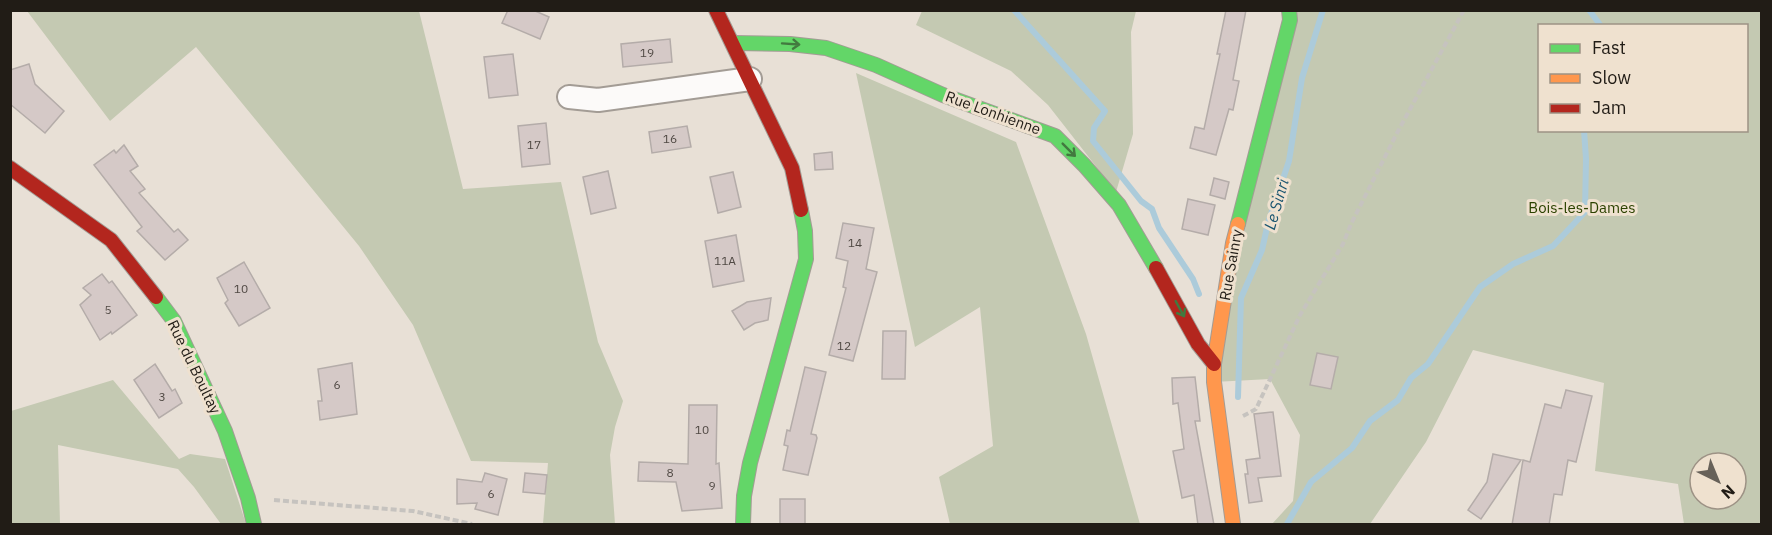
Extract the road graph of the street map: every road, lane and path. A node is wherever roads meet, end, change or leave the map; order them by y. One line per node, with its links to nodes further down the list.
1 (716, 10): 4 (street)
2 (1289, 10): 8 (street, Rue Sainry)
3 (1464, 10): 9 (path)
4 (733, 44): 5 (street); 8 (street, Rue Lonhienne, one-way to 8)
5 (750, 79): 6 (street); 13 (street)
6 (569, 97)
7 (10, 168): 10 (street, Rue du Boultay)
8 (1214, 364): 9 (street, Rue Sainry)
9 (1220, 428): 14 (street, Rue Sainry)
10 (248, 498): 11 (street, Rue du Boultay); 12 (path)
11 (254, 525)
12 (472, 525)
13 (743, 525)
14 (1233, 525)

